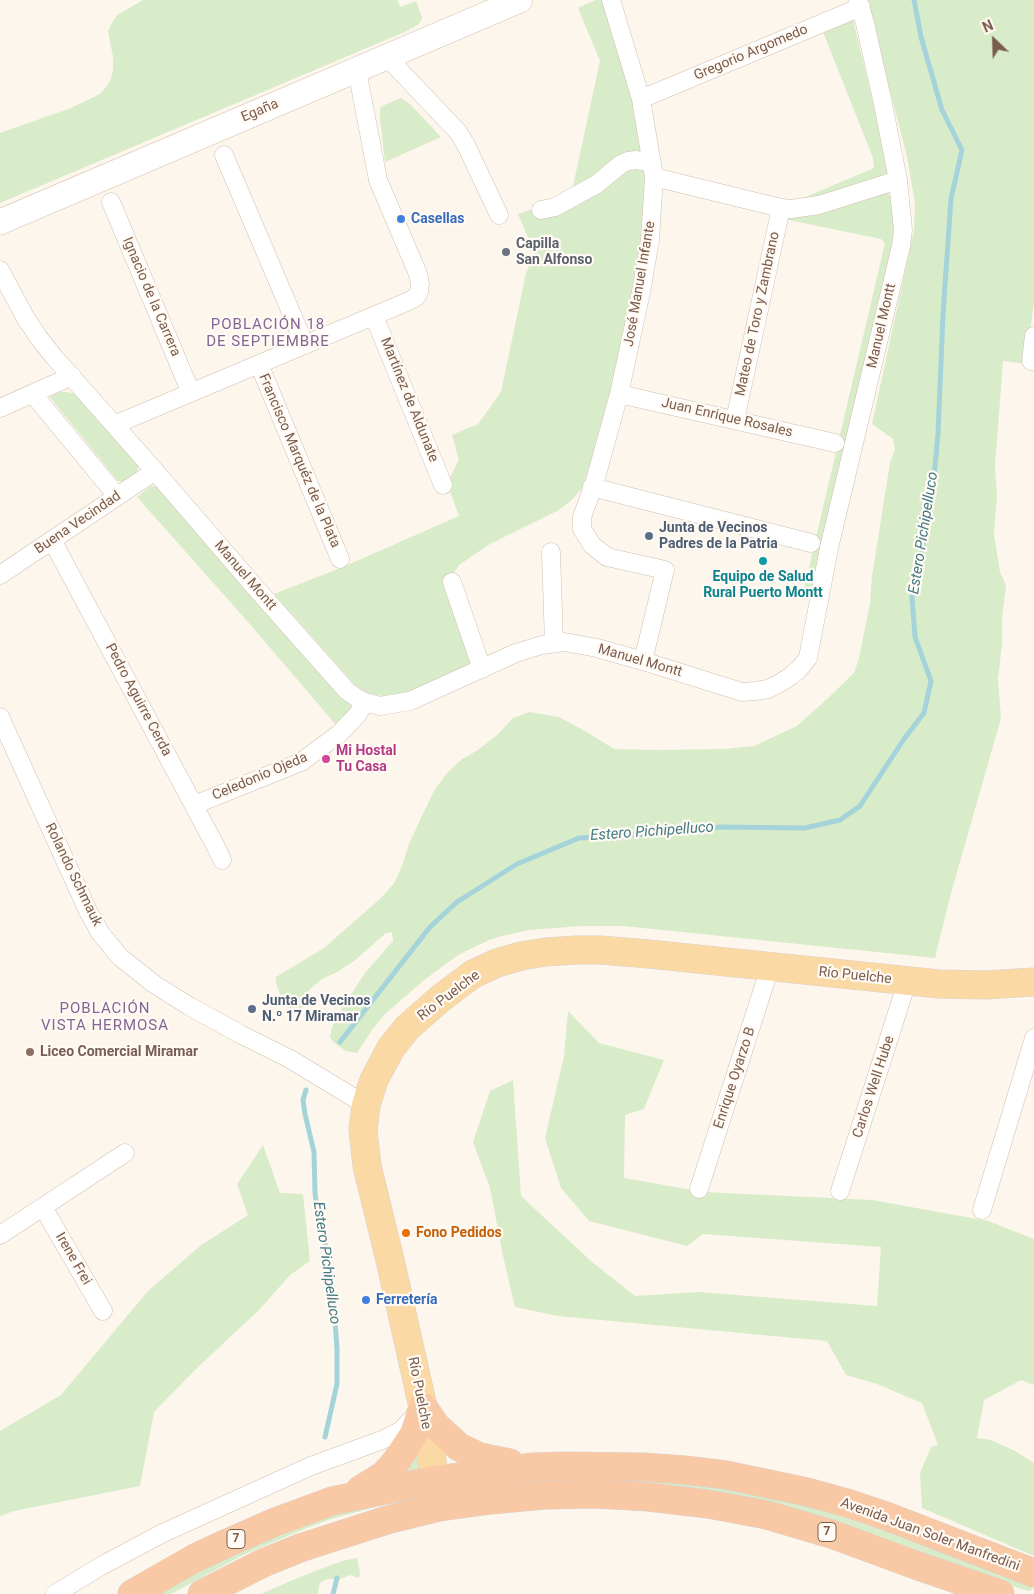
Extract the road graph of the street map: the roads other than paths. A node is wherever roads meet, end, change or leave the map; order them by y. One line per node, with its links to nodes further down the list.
1 (520, 0): 4 (main road, Egaña)
2 (611, 0): 6 (street, José Manuel Infante)
3 (859, 3): 6 (street, Gregorio Argomedo); 9 (street, Manuel Montt)
4 (387, 57): 5 (main road, Egaña); 13 (street)
5 (357, 70): 14 (main road, Egaña); 16 (street)
6 (641, 99): 8 (street, José Manuel Infante)
7 (224, 155): 18 (street)
8 (653, 170): 11 (street); 12 (street); 24 (street, José Manuel Infante)
9 (898, 180): 11 (street); 40 (street, Manuel Montt)
10 (111, 202): 22 (street, Ignacio de la Carrera)
11 (781, 208): 26 (street, Mateo de Toro y Zambrano)
12 (541, 210)
13 (499, 215)
14 (0, 222)
15 (0, 270): 21 (street, Manuel Montt)
16 (374, 316): 18 (street); 30 (street, Martínez de Aldunate)
17 (1034, 336): 19 (street)
18 (305, 345): 20 (street)
19 (1032, 362)
20 (258, 364): 22 (street); 36 (street, Francisco Marquéz de la Plata)
21 (72, 376): 23 (street); 27 (street, Manuel Montt)
22 (192, 392): 27 (street)
23 (33, 394): 25 (street); 32 (street)
24 (619, 394): 26 (street, Juan Enrique Rosales); 31 (street, José Manuel Infante)
25 (0, 408)
26 (735, 420): 28 (street, Juan Enrique Rosales)
27 (114, 425): 29 (street, Manuel Montt)
28 (835, 443)
29 (155, 471): 32 (street, Buena Vecindad); 42 (street, Manuel Montt)
30 (443, 485)
31 (592, 488): 34 (street); 40 (street, José Manuel Infante)
32 (117, 496): 33 (street, Buena Vecindad)
33 (52, 540): 37 (street, Buena Vecindad); 44 (street, Pedro Aguirre Cerda)
34 (812, 543)
35 (551, 552): 39 (street)
36 (340, 559)
37 (0, 575)
38 (452, 582): 41 (street)
39 (554, 643): 40 (street, Manuel Montt); 41 (street, Manuel Montt)
40 (643, 661)
41 (482, 669): 42 (street, Manuel Montt)
42 (365, 702): 44 (street, Celedonio Ojeda)
43 (0, 717): 52 (street, Rolando Schmauk)
44 (194, 805): 45 (street, Pedro Aguirre Cerda)
45 (222, 860)
46 (770, 967): 48 (main road, Río Puelche); 52 (main road, Río Puelche); 54 (street, Enrique Oyarzo B)
47 (1034, 967): 50 (main road, Río Puelche)
48 (907, 982): 50 (main road, Río Puelche); 55 (street, Carlos Well Hube)
49 (1034, 982): 50 (main road, Río Puelche)
50 (986, 985)
51 (1034, 1038): 57 (street)
52 (366, 1106): 60 (main road, Río Puelche)
53 (125, 1153): 56 (street)
54 (699, 1189)
55 (840, 1191)
56 (44, 1207): 58 (street); 59 (street, Irene Frei)
57 (982, 1210)
58 (0, 1235)
59 (103, 1311)
60 (422, 1407): 61 (highway); 62 (main road, Río Puelche); 63 (highway); 66 (street)
61 (532, 1467): 62 (highway, Avenida Juan Soler Manfredini / 7); 65 (highway, Avenida Juan Soler Manfredini / 7)
62 (434, 1480): 63 (highway, Avenida Juan Soler Manfredini / 7); 64 (main road, Río Puelche)
63 (346, 1497): 67 (highway, Avenida Juan Soler Manfredini / 7)
64 (440, 1507): 68 (highway, 7); 69 (highway, 7)
65 (1034, 1573)
66 (55, 1594)
67 (132, 1594)
68 (202, 1594)
69 (1000, 1594)

